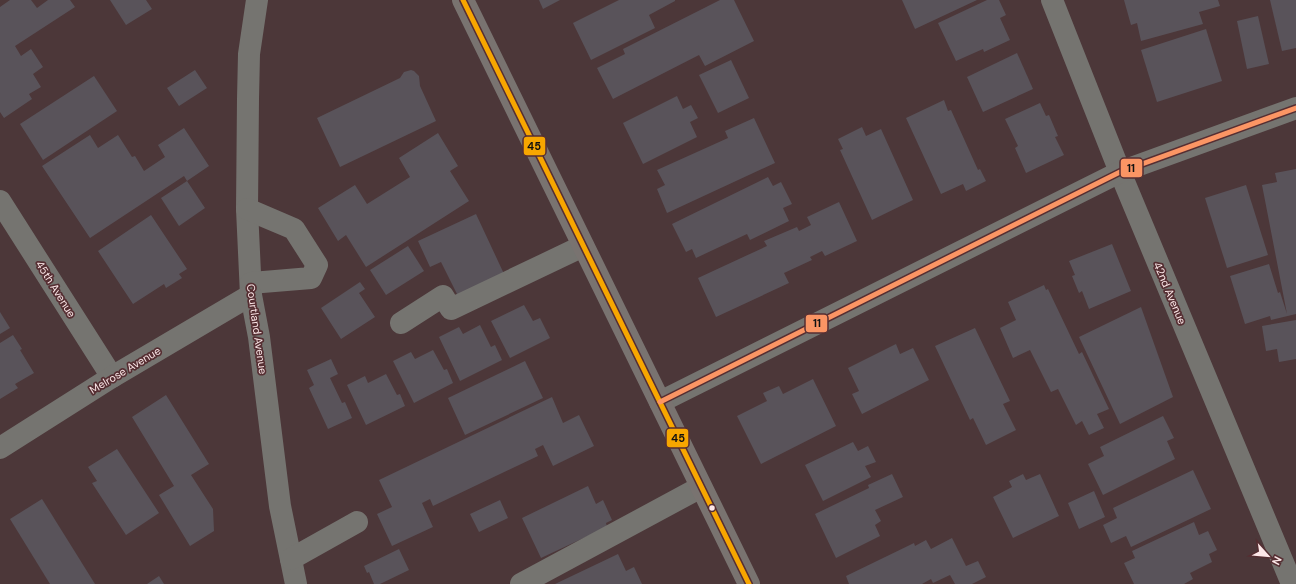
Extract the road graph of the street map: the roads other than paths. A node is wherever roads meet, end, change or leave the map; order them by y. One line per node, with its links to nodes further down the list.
1 (257, 0): 7 (street, Courtland Avenue)
2 (463, 0): 8 (main road)
3 (1052, 0): 5 (street, 42nd Avenue)
4 (1296, 108): 5 (street)
5 (1120, 172): 12 (street); 20 (street, 42nd Avenue)
6 (0, 201): 11 (street, 45th Avenue)
7 (247, 209): 9 (street, Courtland Avenue); 9 (street)
8 (583, 246): 10 (street); 12 (main road)
9 (251, 289): 11 (street, Melrose Avenue); 16 (street, Courtland Avenue)
10 (401, 323)
11 (112, 378): 13 (street, Melrose Avenue)
12 (660, 402): 14 (main road)
13 (0, 448)
14 (701, 487): 18 (street); 19 (main road)
15 (357, 522): 16 (street)
16 (291, 559): 17 (street, Courtland Avenue)
17 (296, 584)
18 (521, 584)
19 (749, 584)
20 (1292, 584)

